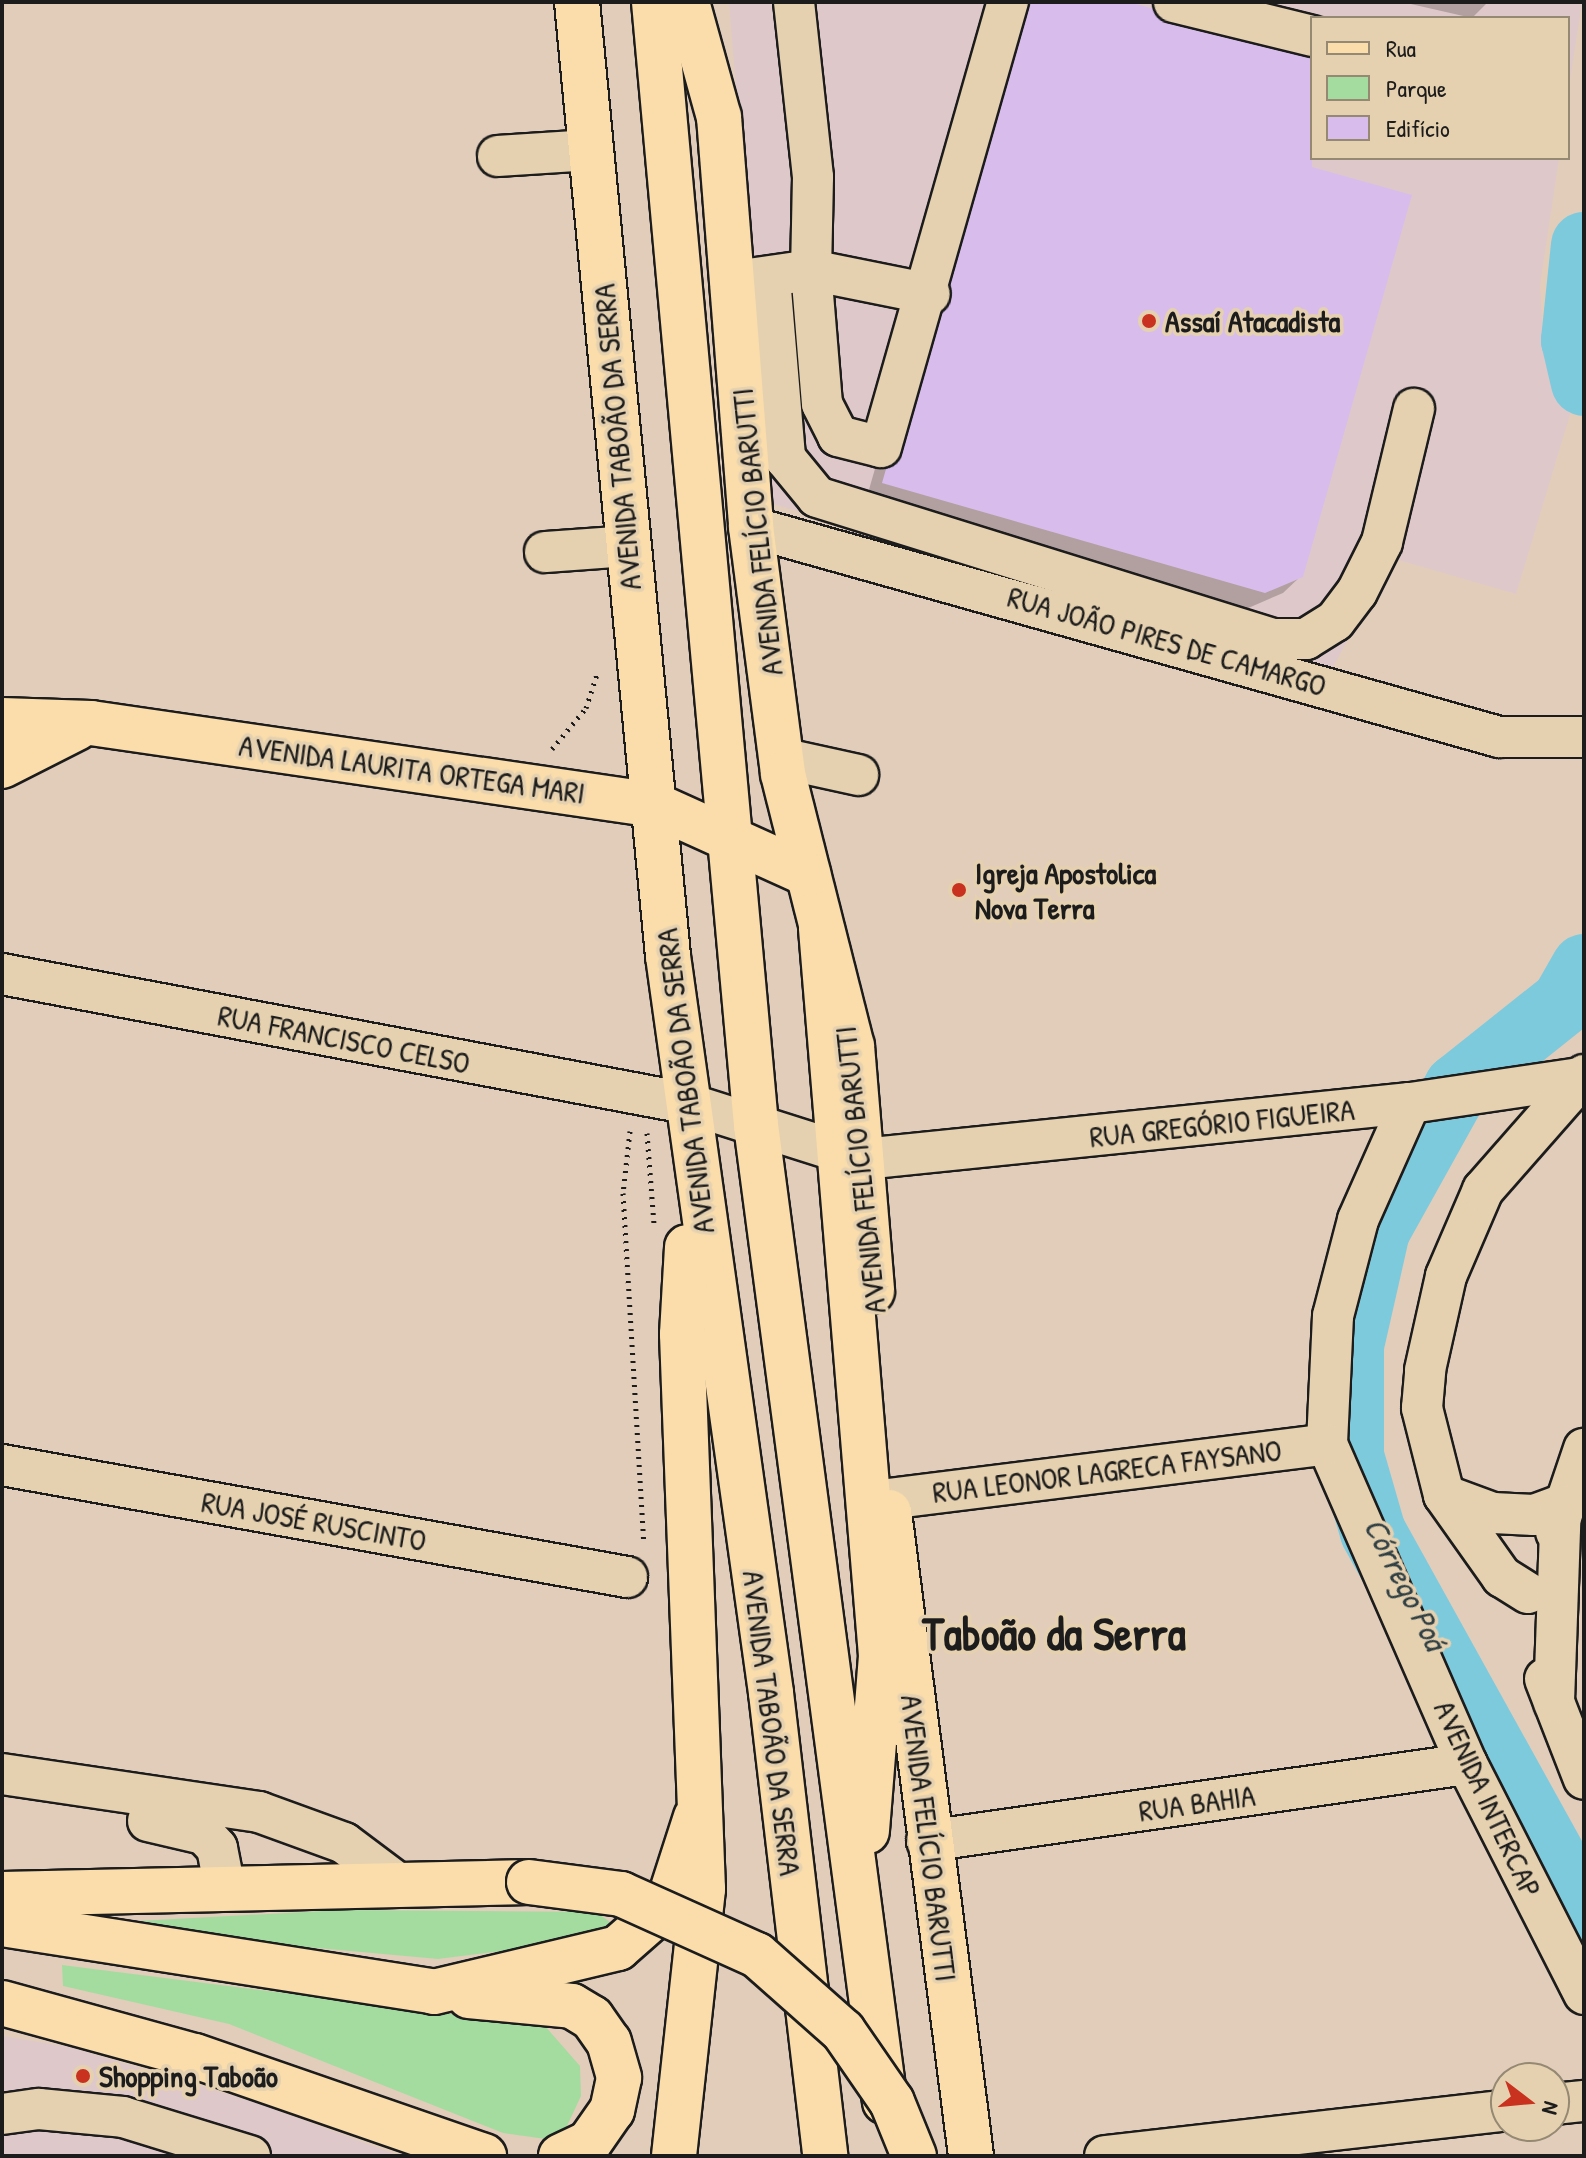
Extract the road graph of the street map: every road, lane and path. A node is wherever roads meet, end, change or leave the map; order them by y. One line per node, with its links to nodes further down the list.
1 (577, 2): 8 (main road, AVENIDA TABOÃO DA SERRA)
2 (654, 2): 26 (main road, AVENIDA TABOÃO DA SERRA)
3 (687, 2): 11 (main road, AVENIDA FELÍCIO BARUTTI)
4 (794, 2): 10 (street)
5 (1008, 2): 12 (street)
6 (1174, 2): 7 (street)
7 (1310, 36)
8 (590, 150): 9 (street); 15 (main road, AVENIDA TABOÃO DA SERRA)
9 (498, 156)
10 (811, 270): 11 (street); 12 (street); 12 (street)
11 (752, 280): 13 (street); 14 (main road, AVENIDA FELÍCIO BARUTTI)
12 (930, 294)
13 (1414, 409)
14 (751, 527): 20 (street, RUA JOÃO PIRES DE CAMARGO); 21 (main road, AVENIDA FELÍCIO BARUTTI)
15 (628, 546): 16 (street); 25 (main road, AVENIDA TABOÃO DA SERRA)
16 (545, 552)
17 (597, 658): 24 (path)
18 (2, 720): 19 (main road, AVENIDA LAURITA ORTEGA MARI)
19 (91, 723): 22 (main road); 24 (main road, AVENIDA LAURITA ORTEGA MARI)
20 (1584, 737)
21 (781, 758): 23 (street); 27 (main road, AVENIDA FELÍCIO BARUTTI)
22 (2, 766)
23 (858, 775)
24 (547, 789): 25 (main road, AVENIDA LAURITA ORTEGA MARI)
25 (655, 805): 26 (main road, AVENIDA LAURITA ORTEGA MARI); 31 (main road, AVENIDA TABOÃO DA SERRA)
26 (727, 838): 27 (main road, AVENIDA LAURITA ORTEGA MARI); 33 (main road, AVENIDA TABOÃO DA SERRA)
27 (808, 874): 34 (main road, AVENIDA FELÍCIO BARUTTI)
28 (2, 974): 31 (street, RUA FRANCISCO CELSO)
29 (1569, 1079): 30 (street, RUA GREGÓRIO FIGUEIRA); 39 (street)
30 (1426, 1100): 34 (street, RUA GREGÓRIO FIGUEIRA); 36 (street, AVENIDA INTERCAP)
31 (686, 1103): 33 (street, RUA FRANCISCO CELSO); 35 (main road, AVENIDA TABOÃO DA SERRA)
32 (631, 1118): 42 (path)
33 (756, 1125): 34 (street, RUA FRANCISCO CELSO); 54 (main road, AVENIDA TABOÃO DA SERRA)
34 (849, 1157): 40 (main road, AVENIDA FELÍCIO BARUTTI); 54 (main road)
35 (697, 1194): 49 (main road); 65 (main road, AVENIDA TABOÃO DA SERRA)
36 (1327, 1444): 40 (street, RUA LEONOR LAGRECA FAYSANO); 45 (street, AVENIDA INTERCAP)
37 (1584, 1449): 41 (street)
38 (2, 1465): 42 (street, RUA JOSÉ RUSCINTO)
39 (1444, 1495): 41 (street); 43 (street)
40 (888, 1499): 50 (main road, AVENIDA FELÍCIO BARUTTI)
41 (1561, 1505): 43 (street); 44 (street)
42 (635, 1568)
43 (1528, 1593): 44 (street)
44 (1554, 1702): 47 (street)
45 (1467, 1764): 50 (street, RUA BAHIA); 57 (street, AVENIDA INTERCAP)
46 (2, 1774): 51 (street)
47 (1584, 1779)
48 (2, 1795): 52 (street)
49 (698, 1806): 56 (main road); 64 (main road)
50 (927, 1841): 68 (main road, AVENIDA FELÍCIO BARUTTI)
51 (396, 1882): 52 (main road); 67 (main road, bridge)
52 (224, 1884): 53 (main road)
53 (2, 1894)
54 (859, 1901): 66 (main road, AVENIDA TABOÃO DA SERRA)
55 (2, 1924): 56 (main road)
56 (434, 1992): 63 (main road)
57 (1584, 1994)
58 (2, 2003): 62 (main road)
59 (1490, 2112): 69 (street)
60 (2, 2114): 61 (street)
61 (250, 2156)
62 (484, 2156)
63 (561, 2156)
64 (674, 2156)
65 (825, 2156)
66 (892, 2156)
67 (914, 2156)
68 (971, 2156)
69 (1105, 2156)

